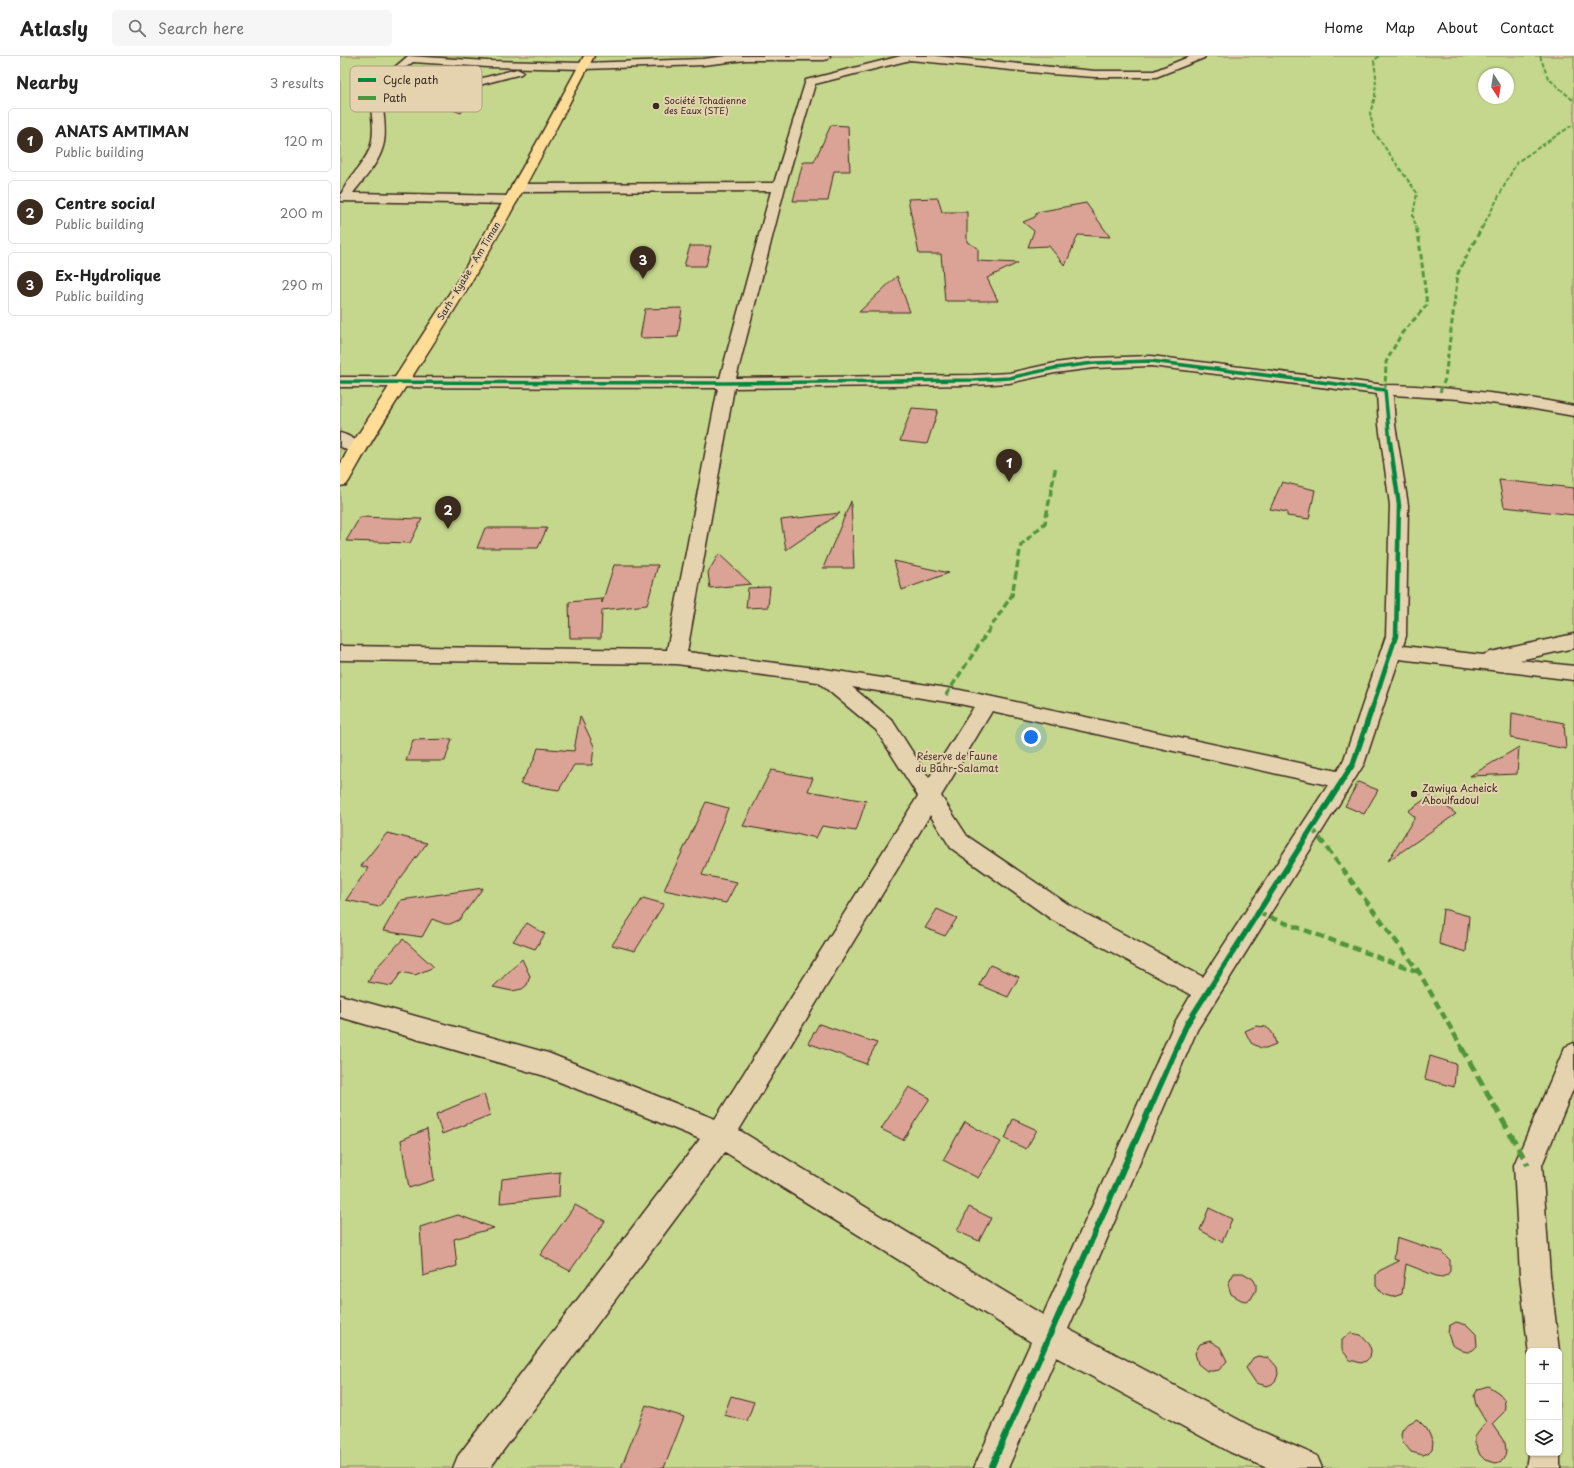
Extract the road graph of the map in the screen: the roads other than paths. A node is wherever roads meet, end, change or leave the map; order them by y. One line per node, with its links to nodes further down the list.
1 (912, 56): 10 (street); 14 (street)
2 (1200, 56): 14 (street)
3 (412, 57): 11 (street); 12 (street)
4 (747, 57): 8 (street); 13 (street)
5 (824, 57): 6 (street); 13 (street)
6 (839, 59)
7 (854, 60): 10 (street)
8 (586, 61): 11 (street); 18 (main road, Sarh - Kyabe - Am Timan)
9 (1071, 61): 14 (street)
10 (884, 64): 13 (street)
11 (543, 65): 15 (street)
12 (400, 66)
13 (806, 70): 17 (street)
14 (1061, 72)
15 (482, 81)
16 (377, 112): 19 (street)
17 (779, 187): 18 (street); 22 (street)
18 (514, 194): 19 (street); 21 (main road, Sarh - Kyabe - Am Timan)
19 (342, 197)
20 (340, 382): 21 (street)
21 (401, 382): 22 (street); 26 (main road, Sarh - Kyabe - Am Timan)
22 (727, 384): 23 (street); 31 (street)
23 (1385, 390): 24 (street); 29 (street)
24 (1574, 411)
25 (340, 438): 26 (street)
26 (357, 450): 27 (main road, Sarh - Kyabe - Am Timan)
27 (340, 481)
28 (1574, 641): 32 (street)
29 (1391, 651): 32 (street); 36 (street)
30 (340, 653): 31 (street)
31 (676, 657): 34 (street)
32 (1474, 662): 33 (street)
33 (1574, 673)
34 (824, 676): 35 (street); 37 (street)
35 (987, 703): 36 (street); 37 (street)
36 (1342, 780): 38 (street)
37 (930, 797): 38 (street); 41 (street)
38 (1208, 992): 42 (street)
39 (340, 1006): 41 (street)
40 (1574, 1055): 43 (street)
41 (721, 1134): 42 (street); 45 (street)
42 (1049, 1336): 46 (street); 47 (street)
43 (1543, 1348)
44 (1544, 1456): 48 (street)
45 (470, 1468)
46 (991, 1468)
47 (1305, 1468)
48 (1543, 1468)

